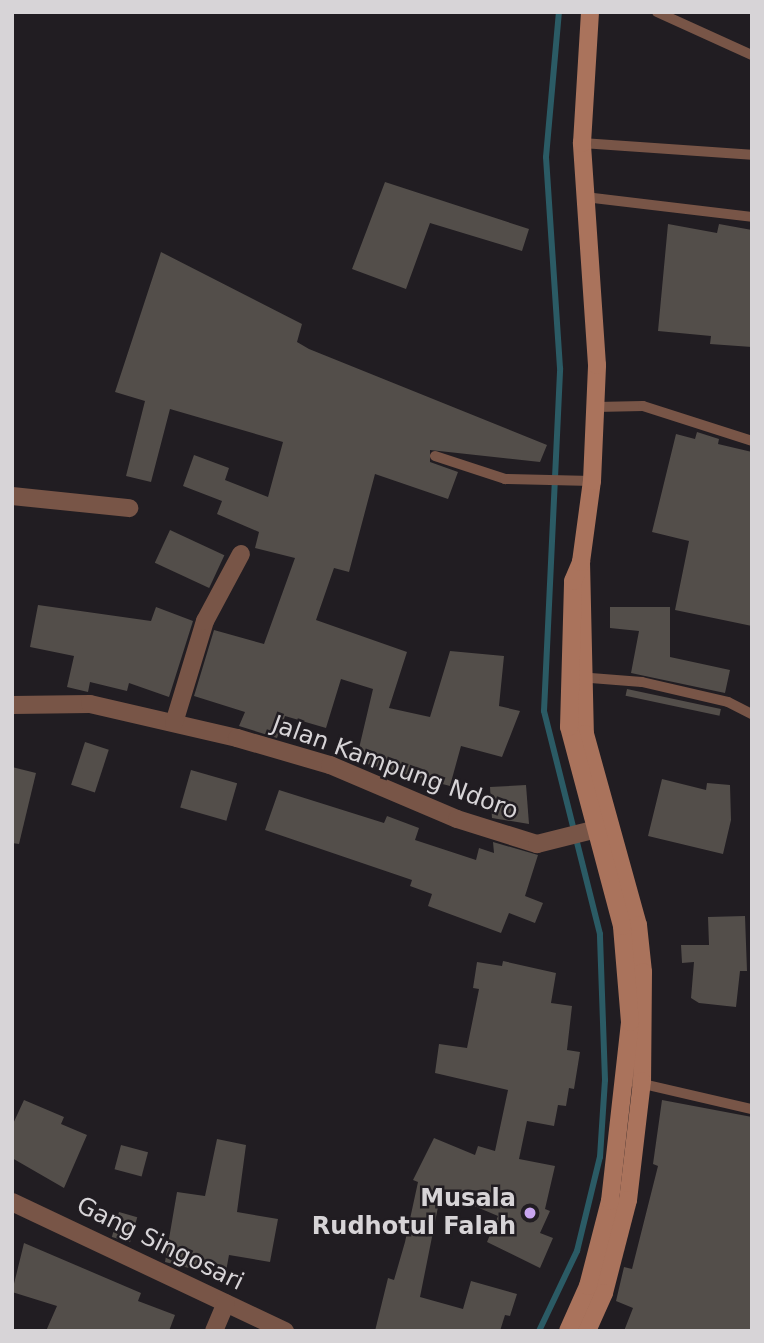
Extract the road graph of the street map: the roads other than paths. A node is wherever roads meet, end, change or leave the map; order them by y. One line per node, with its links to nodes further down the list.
1 (590, 12): 4 (main road)
2 (657, 12): 3 (lane)
3 (752, 55)
4 (582, 143): 5 (lane); 6 (main road)
5 (752, 155)
6 (585, 197): 7 (lane); 8 (main road)
7 (752, 217)
8 (596, 407): 9 (lane); 11 (main road)
9 (752, 441)
10 (435, 456): 11 (lane)
11 (583, 482): 15 (main road)
12 (12, 496): 13 (street)
13 (129, 508)
14 (241, 555): 18 (street)
15 (575, 677): 17 (lane); 19 (main road)
16 (12, 705): 18 (street, Jalan Kampung Ndoro)
17 (752, 715)
18 (174, 723): 19 (street, Jalan Kampung Ndoro)
19 (598, 829): 20 (main road)
20 (634, 1080): 21 (lane); 26 (main road); 27 (main road)
21 (752, 1109)
22 (12, 1202): 23 (street, Gang Singosari)
23 (226, 1303): 24 (street); 25 (street, Gang Singosari)
24 (214, 1331)
25 (285, 1331)
26 (568, 1331)
27 (587, 1331)

